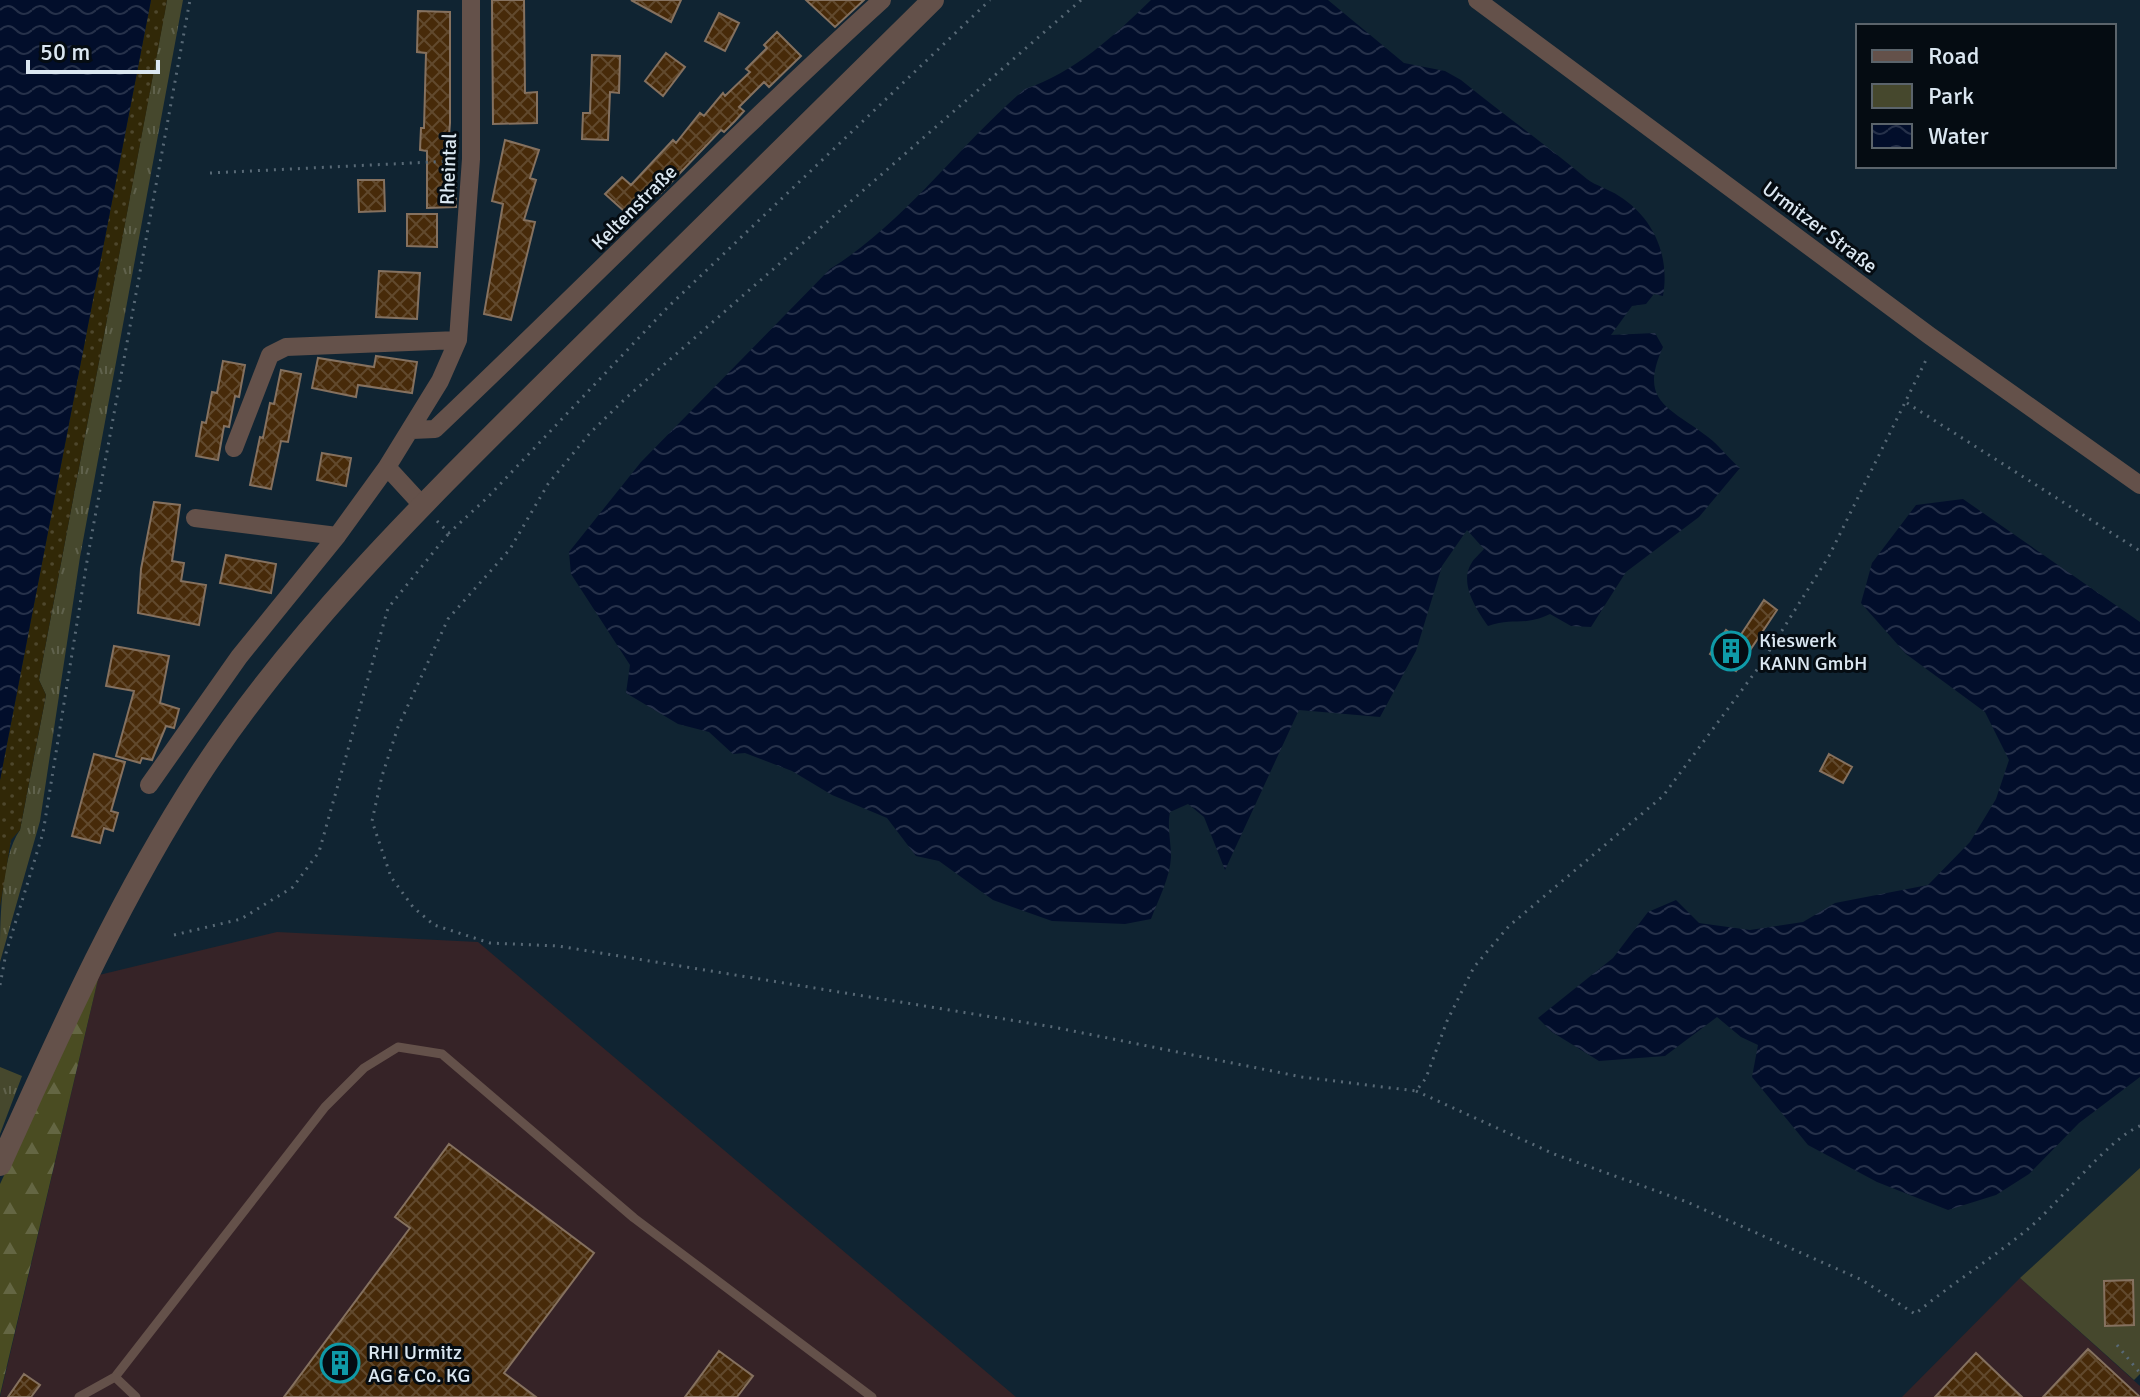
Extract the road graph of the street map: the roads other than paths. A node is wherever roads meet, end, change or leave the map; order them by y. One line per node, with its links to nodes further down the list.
1 (471, 0): 5 (street, Rheintal)
2 (882, 0): 6 (street, Keltenstraße)
3 (933, 0): 10 (street)
4 (1477, 0): 9 (street, Urmitzer Straße)
5 (458, 340): 6 (street, Rheintal); 7 (street)
6 (412, 430): 8 (street, Rheintal)
7 (234, 448)
8 (387, 467): 10 (street); 12 (street, Rheintal)
9 (2140, 485)
10 (422, 505): 14 (street)
11 (195, 518): 12 (street)
12 (337, 536): 13 (street, Rheintal)
13 (149, 785)
14 (0, 1165)
15 (115, 1377): 16 (lane); 17 (lane); 18 (lane)
16 (79, 1397)
17 (136, 1397)
18 (872, 1397)

